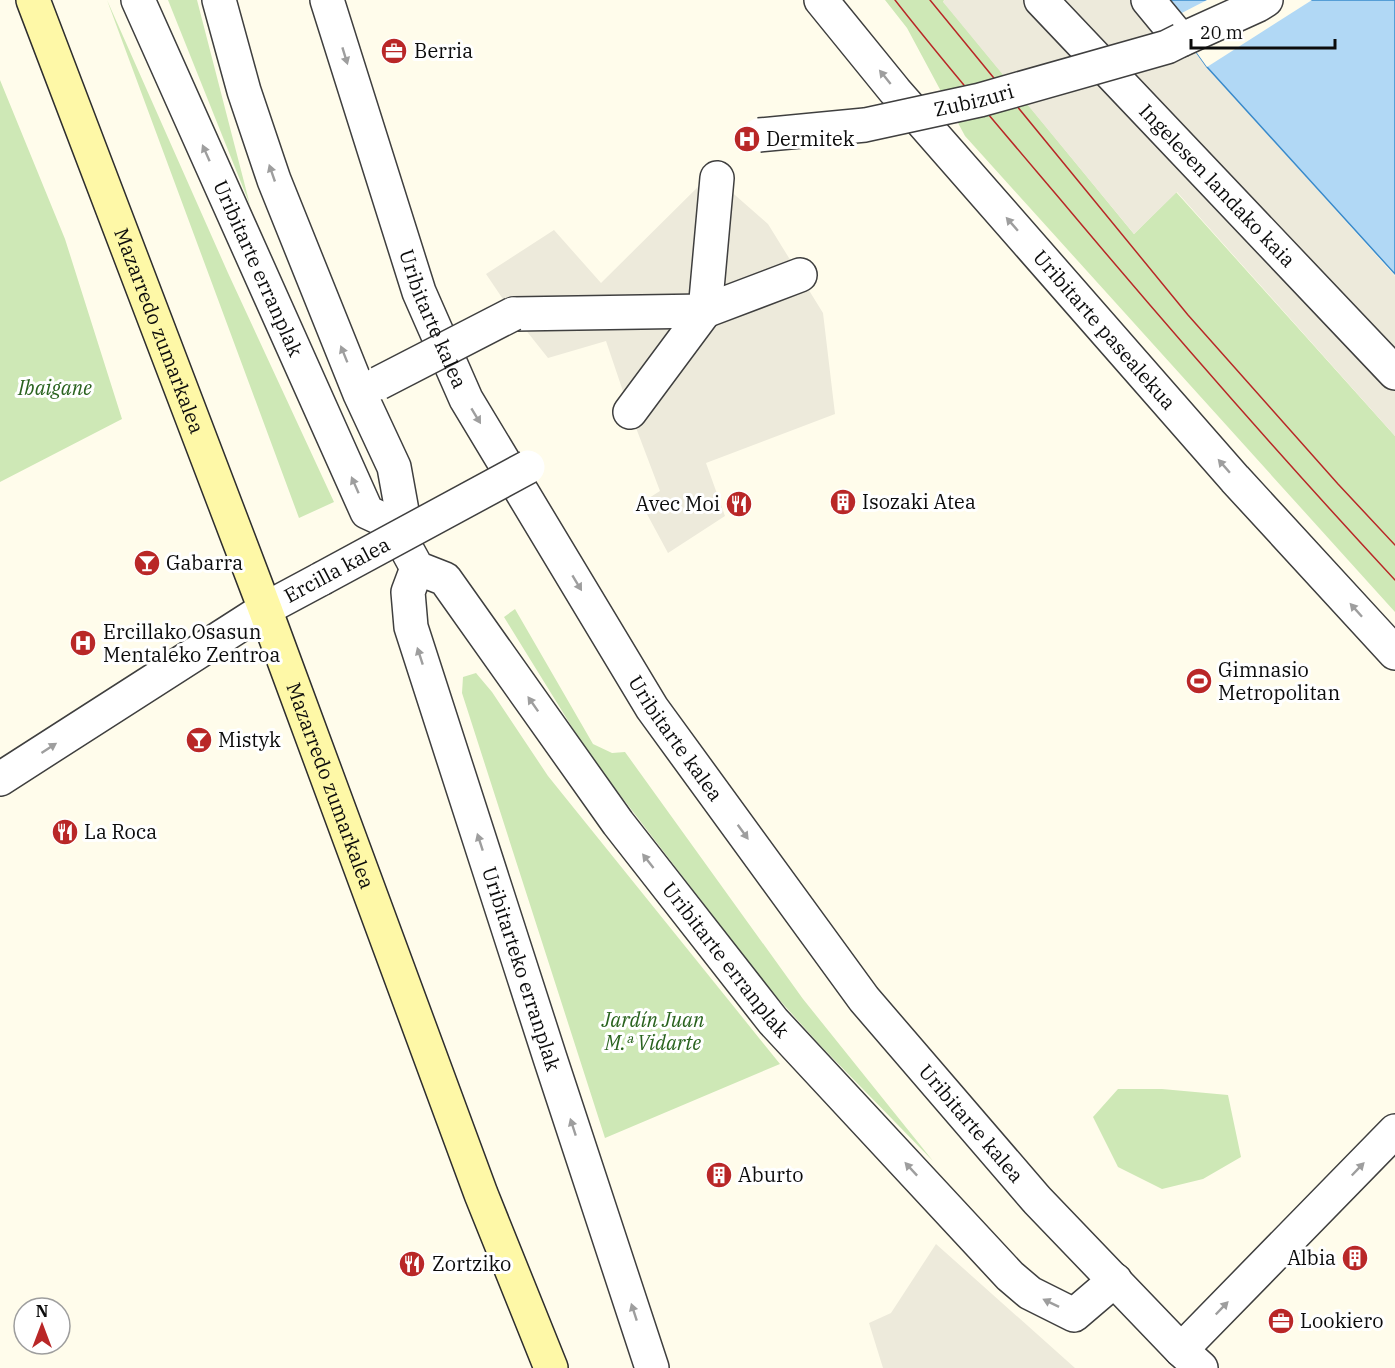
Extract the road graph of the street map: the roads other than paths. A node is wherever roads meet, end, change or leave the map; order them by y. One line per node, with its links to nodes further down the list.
1 (33, 0): 20 (main road, Mazarredo zumarkalea)
2 (138, 0): 18 (street, Uribitarte erranplak, one-way to 2)
3 (219, 0): 15 (street, one-way to 3)
4 (327, 0): 24 (street, Uribitarte kalea, one-way to 24)
5 (821, 0): 21 (street, Uribitarte pasealekua, one-way to 5)
6 (1042, 0): 14 (street, Ingelesen landako kaia)
7 (1148, 0): 9 (street)
8 (1266, 0): 9 (street, Zubizuri)
9 (1181, 40): 10 (street, Zubizuri, bridge)
10 (759, 135)
11 (717, 178): 13 (street)
12 (800, 275): 13 (street)
13 (705, 311): 15 (street, bridge); 16 (street)
14 (1395, 373)
15 (369, 389): 18 (street)
16 (630, 412)
17 (528, 466): 20 (street, Ercilla kalea, bridge)
18 (393, 524): 19 (street)
19 (417, 567): 24 (street, Uribitarte erranplak, one-way to 19); 27 (street, Uribitarteko erranplak, one-way to 19)
20 (265, 609): 22 (street, Ercilla kalea, one-way to 20); 26 (main road, Mazarredo zumarkalea)
21 (1395, 653)
22 (0, 779)
23 (1395, 1131): 25 (street, one-way to 23)
24 (1115, 1280): 25 (street, Uribitarte kalea)
25 (1191, 1359)
26 (551, 1368)
27 (652, 1368)

